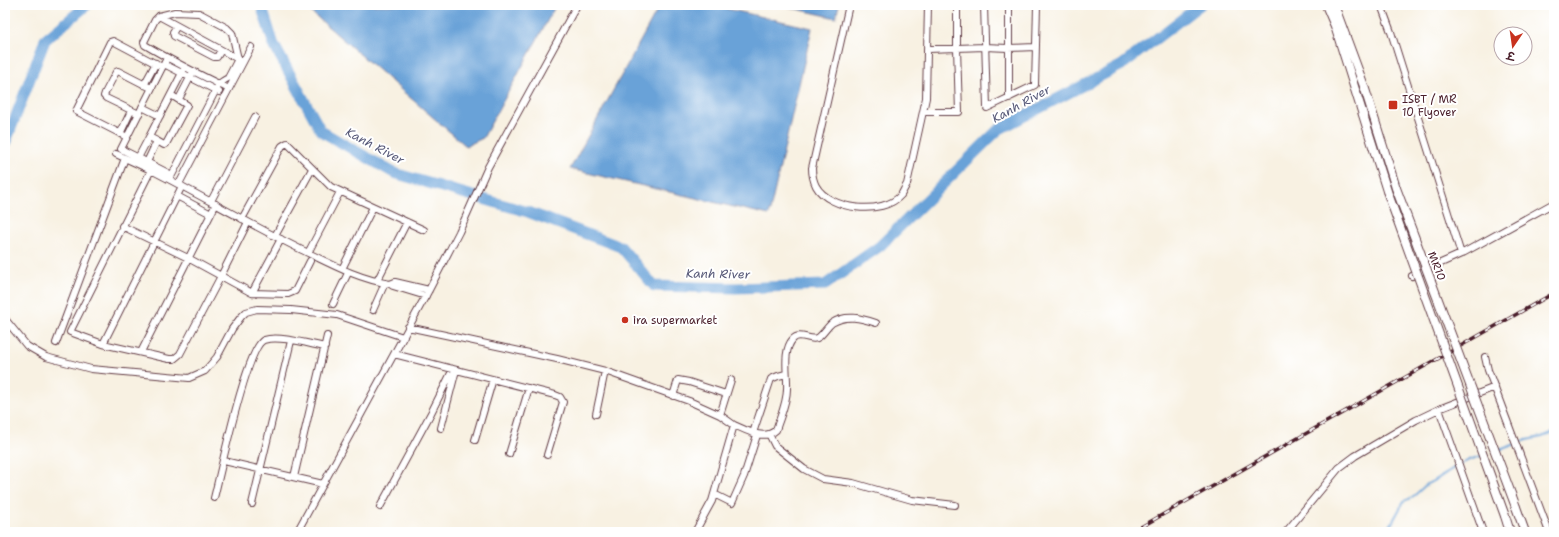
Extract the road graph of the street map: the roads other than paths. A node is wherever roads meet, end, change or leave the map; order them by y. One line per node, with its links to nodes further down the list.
1 (577, 5): 77 (street)
2 (849, 5): 38 (street)
3 (928, 5): 18 (street)
4 (958, 5): 16 (street)
5 (984, 5): 13 (street)
6 (1009, 5): 17 (street)
7 (1037, 5): 15 (street)
8 (1326, 5): 126 (main road, MR10, bridge)
9 (1334, 5): 127 (main road, MR10, bridge)
10 (1381, 5): 67 (street)
11 (159, 16): 12 (street); 20 (street); 22 (street)
12 (176, 26): 19 (street); 19 (street)
13 (985, 46): 16 (street); 17 (street); 34 (street)
14 (251, 47): 30 (street)
15 (1035, 47): 17 (street); 34 (street)
16 (957, 48): 18 (street); 38 (street)
17 (1008, 48): 34 (street)
18 (928, 49): 38 (street)
19 (221, 50): 20 (street)
20 (238, 59): 27 (street)
21 (156, 63): 22 (street); 28 (street); 42 (street)
22 (164, 63): 23 (street); 25 (street); 29 (street)
23 (185, 67): 24 (street); 25 (street)
24 (194, 71): 26 (street); 27 (street)
25 (182, 74): 26 (street); 32 (street)
26 (190, 78): 31 (street); 35 (street)
27 (219, 84): 30 (street); 31 (street)
28 (144, 85): 29 (street); 37 (street)
29 (151, 88): 36 (street)
30 (229, 89): 33 (street)
31 (216, 91): 33 (street); 49 (street)
32 (171, 95): 35 (street); 40 (street)
33 (225, 95): 52 (street)
34 (1009, 98)
35 (179, 99): 45 (street)
36 (142, 107): 39 (street); 40 (street)
37 (131, 111): 39 (street); 42 (street)
38 (924, 112)
39 (138, 114): 43 (street)
40 (160, 116): 44 (street)
41 (255, 117): 55 (street)
42 (120, 134): 43 (street)
43 (127, 137): 48 (street)
44 (149, 137): 45 (street); 48 (street)
45 (157, 141): 49 (street)
46 (116, 154): 47 (street)
47 (125, 158): 51 (street); 83 (street)
48 (138, 158): 49 (street)
49 (147, 162)
50 (312, 169): 53 (street); 59 (street); 63 (street)
51 (151, 170): 52 (street); 61 (street)
52 (181, 185): 54 (street); 55 (street)
53 (340, 192): 57 (street); 66 (street)
54 (177, 196): 58 (street); 65 (street)
55 (214, 203): 58 (street); 59 (street)
56 (1554, 203): 67 (street)
57 (373, 207): 60 (street); 70 (street)
58 (211, 214): 68 (street)
59 (245, 220): 63 (street); 72 (street)
60 (407, 222): 62 (street); 74 (street)
61 (122, 226): 65 (street); 84 (street)
62 (424, 230)
63 (275, 236): 64 (street)
64 (281, 239): 66 (street); 76 (street)
65 (154, 241): 68 (street); 89 (street)
66 (308, 253): 70 (street)
67 (1461, 254): 73 (street)
68 (188, 258): 72 (street); 91 (street)
69 (310, 261): 76 (street)
70 (342, 269): 71 (street)
71 (348, 273): 74 (street); 78 (street)
72 (221, 276): 76 (street); 91 (street)
73 (1412, 276)
74 (377, 281): 75 (street)
75 (388, 283): 77 (street); 79 (street)
76 (252, 293)
77 (427, 293): 82 (street)
78 (333, 304)
79 (373, 310)
80 (5, 319): 86 (street)
81 (876, 323): 96 (street)
82 (408, 327): 86 (street); 95 (street)
83 (62, 329): 84 (street); 88 (street)
84 (70, 332): 89 (street)
85 (327, 336): 90 (street)
86 (403, 337): 92 (street)
87 (291, 341): 90 (street); 113 (street); 114 (street)
88 (56, 343)
89 (103, 344): 91 (street)
90 (325, 347): 115 (street)
91 (141, 352)
92 (394, 354): 94 (street); 116 (street)
93 (1485, 357): 99 (street)
94 (454, 369): 97 (street); 107 (street); 121 (street)
95 (605, 371): 102 (street); 104 (street)
96 (786, 374): 108 (street); 109 (street)
97 (493, 379): 100 (street); 110 (street)
98 (731, 380): 101 (street)
99 (1495, 387): 103 (street); 128 (street)
100 (529, 388): 111 (street); 112 (street)
101 (726, 394): 102 (street); 105 (street)
102 (674, 396): 105 (street)
103 (1438, 409): 124 (street); 125 (street)
104 (596, 414)
105 (720, 415): 106 (street)
106 (734, 426): 108 (street); 117 (street)
107 (441, 428)
108 (755, 434): 109 (street); 117 (street)
109 (769, 434): 120 (street)
110 (475, 440)
111 (509, 454)
112 (547, 455)
113 (224, 461): 114 (street); 118 (street)
114 (260, 469): 115 (street); 119 (street)
115 (294, 478): 116 (street)
116 (323, 484): 122 (street)
117 (714, 494): 123 (street)
118 (214, 498)
119 (252, 504)
120 (955, 506)
121 (380, 507)
122 (297, 532)
123 (694, 532)
124 (1286, 532)
125 (1483, 532)
126 (1510, 532)
127 (1525, 532)
128 (1552, 532)

